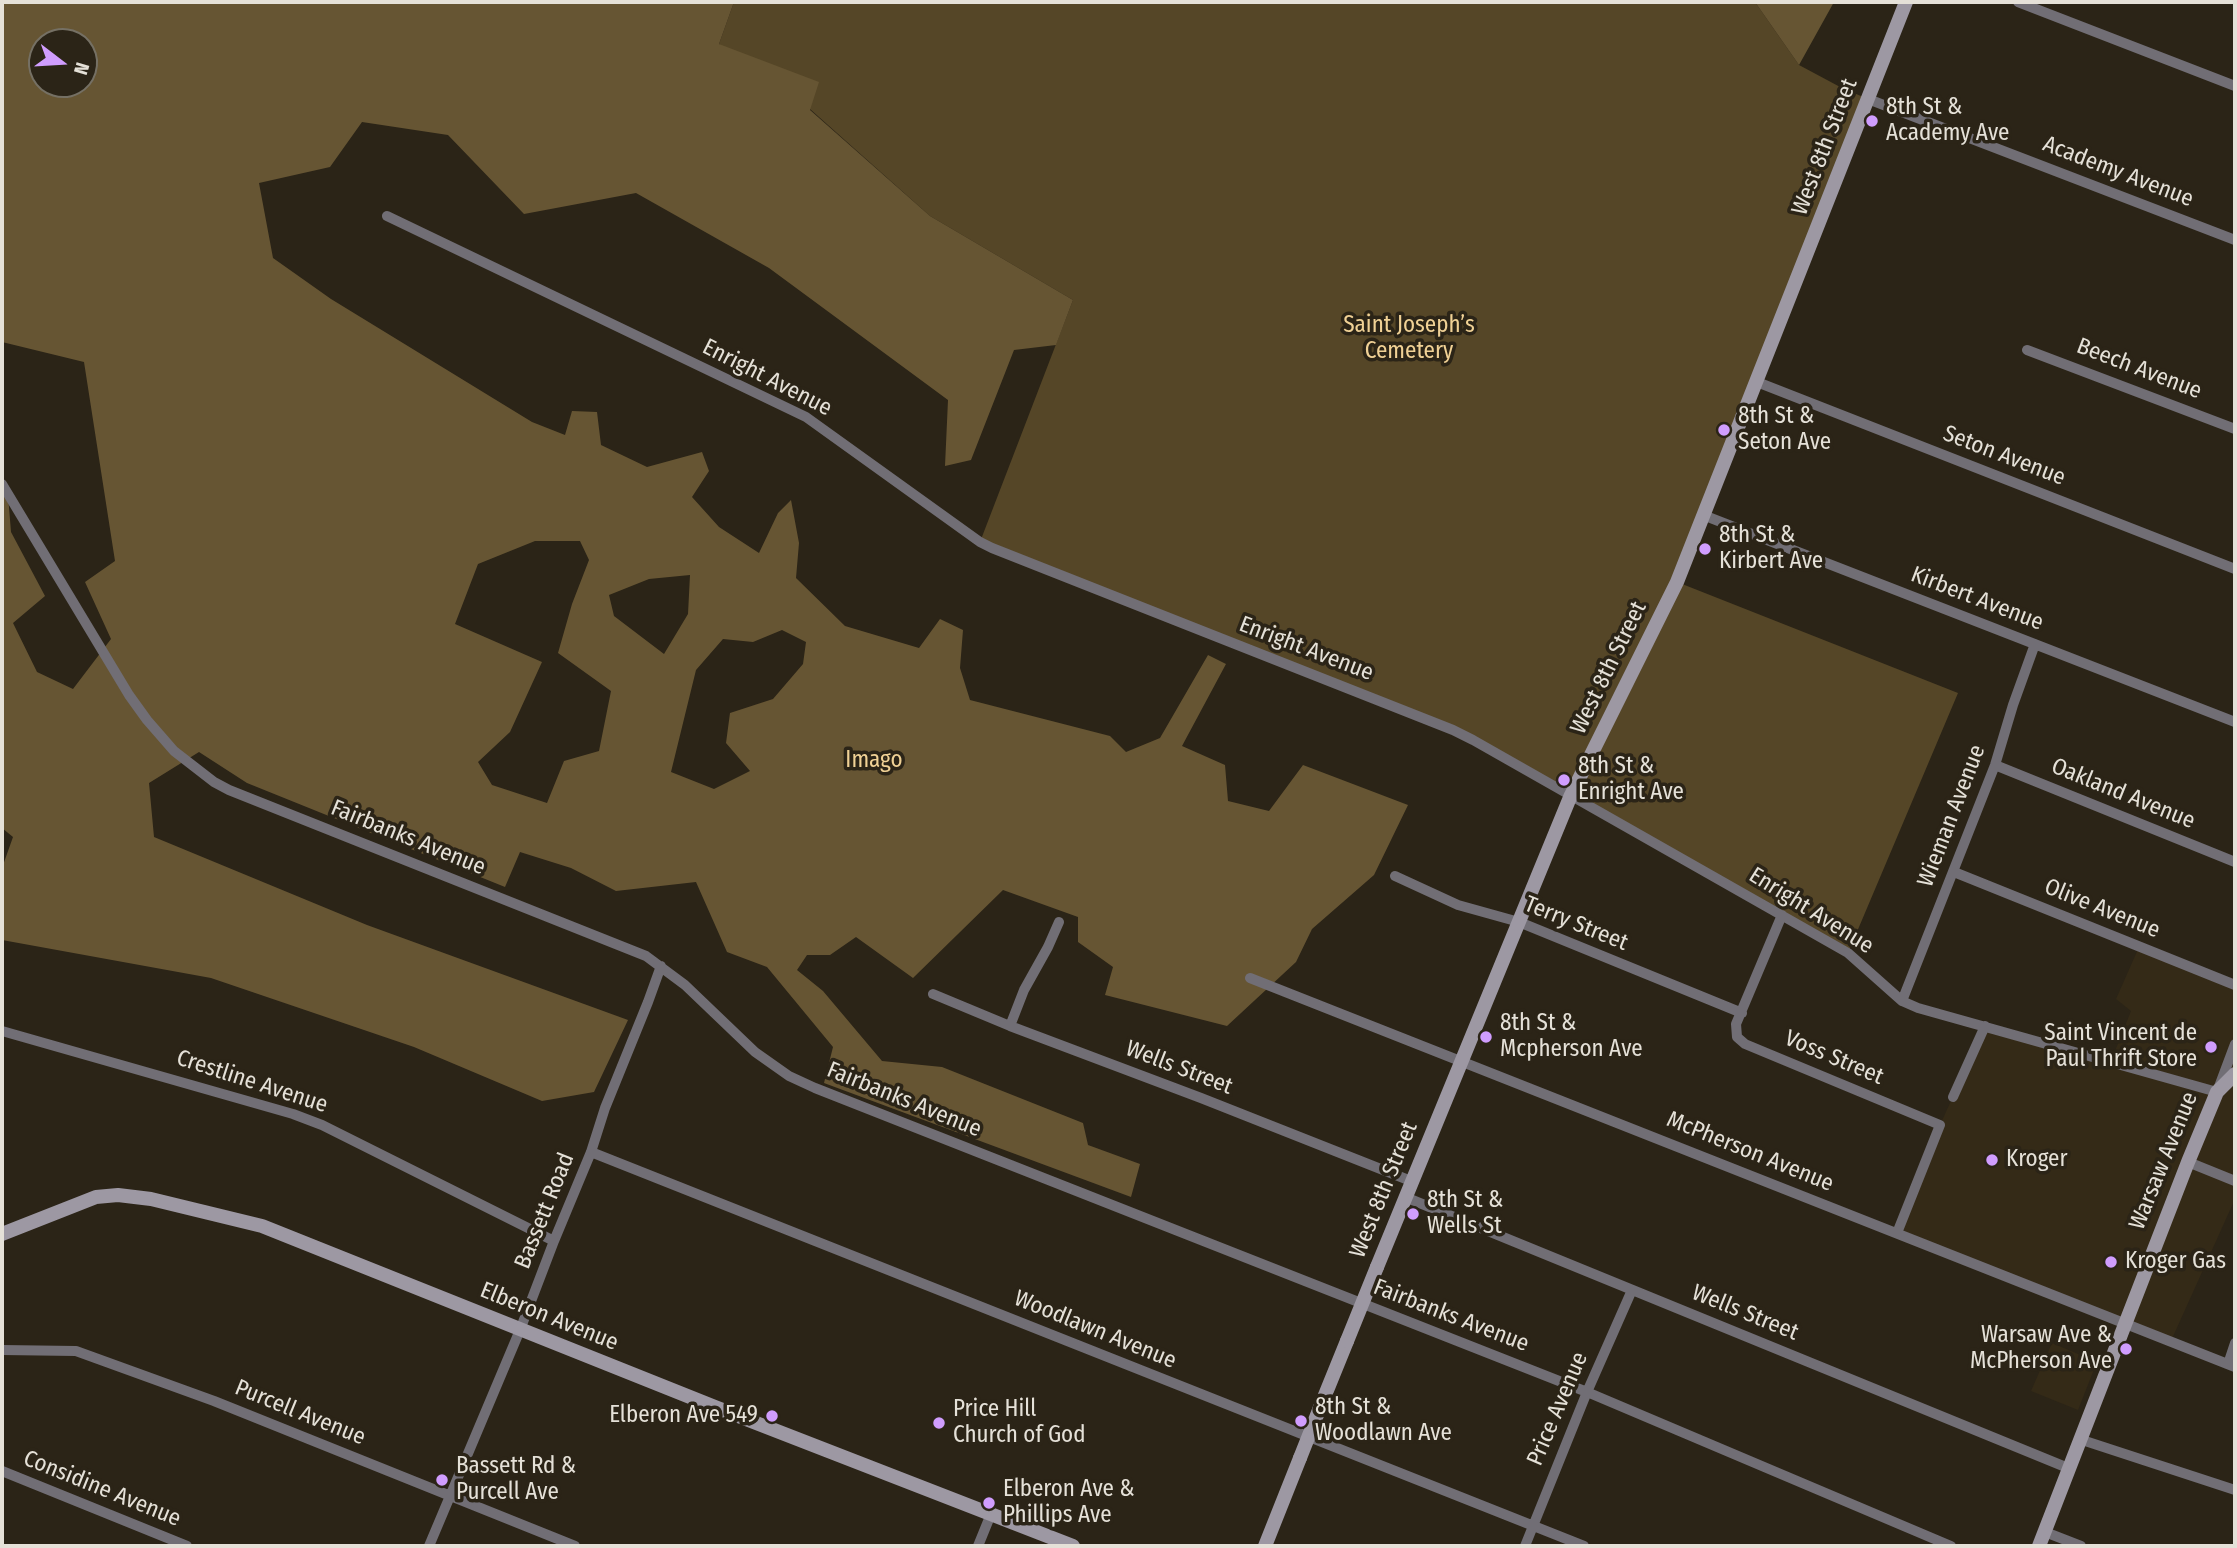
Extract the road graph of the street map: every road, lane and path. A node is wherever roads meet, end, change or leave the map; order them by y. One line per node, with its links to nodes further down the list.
1 (1906, 2): 4 (street, West 8th Street)
2 (2018, 2): 3 (street)
3 (2235, 86)
4 (1868, 99): 6 (street, Academy Avenue); 8 (street, West 8th Street)
5 (387, 216): 16 (street, Enright Avenue)
6 (2235, 240)
7 (2027, 350): 9 (street, Beech Avenue)
8 (1757, 382): 11 (street, West 8th Street); 12 (street, Seton Avenue)
9 (2235, 429)
10 (2, 484): 23 (street, Fairbanks Avenue)
11 (1703, 514): 13 (street, Kirbert Avenue); 16 (street, West 8th Street)
12 (2235, 569)
13 (2035, 644): 14 (street, Kirbert Avenue); 15 (street, Wieman Avenue)
14 (2235, 722)
15 (1996, 765): 17 (street, Oakland Avenue); 18 (street, Wieman Avenue)
16 (1571, 795): 20 (street, Enright Avenue); 22 (street, West 8th Street)
17 (2235, 862)
18 (1954, 873): 25 (street, Olive Avenue); 27 (street, Wieman Avenue)
19 (1395, 876): 22 (street, Terry Street)
20 (1782, 915): 27 (street, Enright Avenue); 28 (street)
21 (1059, 922): 30 (street)
22 (1519, 922): 28 (street, Terry Street); 33 (street, West 8th Street)
23 (661, 966): 37 (street, Bassett Road); 51 (street, Fairbanks Avenue)
24 (1250, 978): 33 (street, McPherson Avenue)
25 (2235, 985)
26 (933, 994): 30 (street, Wells Street)
27 (1902, 1001): 29 (street, Enright Avenue)
28 (1742, 1013): 42 (street, Voss Street)
29 (1985, 1026): 35 (street, Enright Avenue); 36 (street)
30 (1010, 1027): 39 (street, Wells Street)
31 (2, 1031): 44 (street, Crestline Avenue)
32 (2235, 1044): 35 (street)
33 (1462, 1060): 39 (street, West 8th Street); 42 (street, McPherson Avenue)
34 (2235, 1074): 35 (street, Warsaw Avenue)
35 (2217, 1092): 38 (street, Warsaw Avenue)
36 (1953, 1097)
37 (591, 1152): 44 (street, Bassett Road); 58 (street, Woodlawn Avenue)
38 (2188, 1162): 40 (street); 46 (street, Warsaw Avenue)
39 (1411, 1181): 41 (street, West 8th Street)
40 (2235, 1181)
41 (1405, 1197): 45 (street, Wells Street); 65 (street, West 8th Street, bridge)
42 (1897, 1233): 46 (street, McPherson Avenue)
43 (2, 1234): 47 (street, Elberon Avenue)
44 (554, 1241): 47 (street, Bassett Road)
45 (1632, 1290): 51 (street, Price Avenue); 53 (street, Wells Street)
46 (2124, 1323): 50 (street, McPherson Avenue); 52 (street, Warsaw Avenue)
47 (520, 1330): 56 (street, Bassett Road); 57 (street, Elberon Avenue)
48 (2235, 1343): 50 (street)
49 (2, 1350): 56 (street, Purcell Avenue)
50 (2232, 1365)
51 (1587, 1392): 58 (street, Price Avenue); 68 (street, Fairbanks Avenue)
52 (2079, 1439): 53 (street, Warsaw Avenue); 55 (street)
53 (2068, 1468): 59 (street, Warsaw Avenue)
54 (2, 1471): 60 (street, Considine Avenue)
55 (2235, 1490)
56 (449, 1496): 61 (street, Bassett Road); 62 (street, Purcell Avenue)
57 (991, 1514): 63 (street); 64 (street, Elberon Avenue)
58 (1533, 1526): 66 (street, Price Avenue); 67 (street, Woodlawn Avenue)
59 (2042, 1539): 69 (street)
60 (187, 1546)
61 (429, 1546)
62 (575, 1546)
63 (978, 1546)
64 (1073, 1546)
65 (1265, 1546)
66 (1525, 1546)
67 (1584, 1546)
68 (1951, 1546)
69 (2081, 1546)

